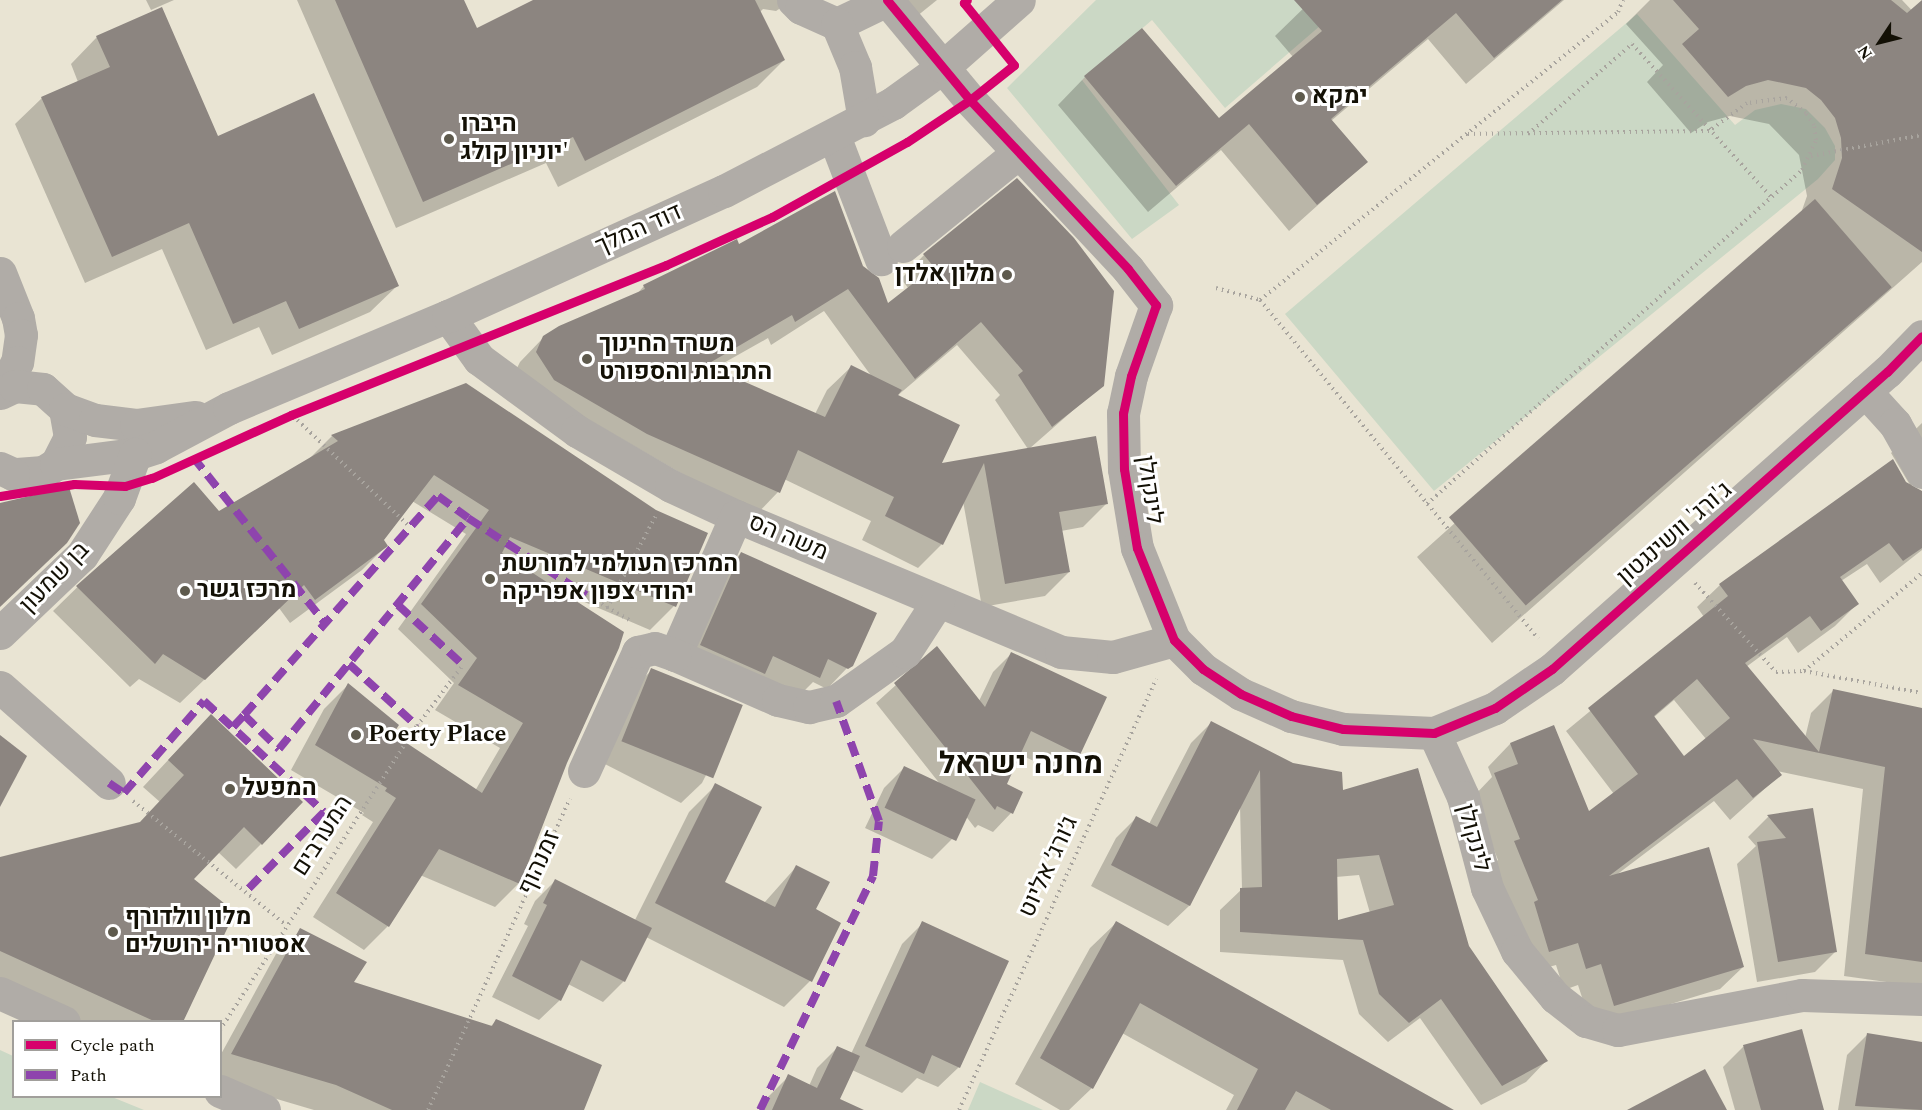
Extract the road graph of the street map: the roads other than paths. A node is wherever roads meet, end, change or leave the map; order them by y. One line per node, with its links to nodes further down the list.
1 (793, 0): 4 (street)
2 (887, 0): 4 (street); 5 (street, לינקולן)
3 (1019, 0): 5 (street, דוד המלך)
4 (837, 24): 6 (street)
5 (943, 67): 6 (street, דוד המלך); 8 (street, לינקולן)
6 (864, 120): 7 (street, דוד המלך)
7 (834, 136): 8 (street); 10 (street, דוד המלך)
8 (1018, 153): 23 (street, לינקולן)
9 (0, 273): 13 (street)
10 (448, 316): 14 (street, דוד המלך); 20 (street, משה הס)
11 (1922, 336): 12 (street, ג'ורג' וושינגטון)
12 (1865, 391): 18 (street); 26 (street, ג'ורג' וושינגטון)
13 (1, 392): 15 (street)
14 (229, 408): 15 (street, דוד המלך); 16 (street, דוד המלך)
15 (64, 409): 17 (street)
16 (135, 454): 17 (street, דוד המלך); 22 (street, בן שמעון)
17 (56, 464): 19 (street, דוד המלך)
18 (1922, 471)
19 (4, 473)
20 (736, 516): 21 (street, משה הס); 24 (street)
21 (938, 601): 23 (street, משה הס); 24 (street)
22 (0, 633)
23 (1174, 640): 26 (street, לינקולן)
24 (665, 651): 27 (street)
25 (0, 687): 28 (street)
26 (1434, 733): 30 (street, לינקולן)
27 (584, 771)
28 (109, 783)
29 (0, 993): 31 (street)
30 (1922, 999)
31 (60, 1020)
32 (222, 1092): 33 (street)
33 (264, 1110)

